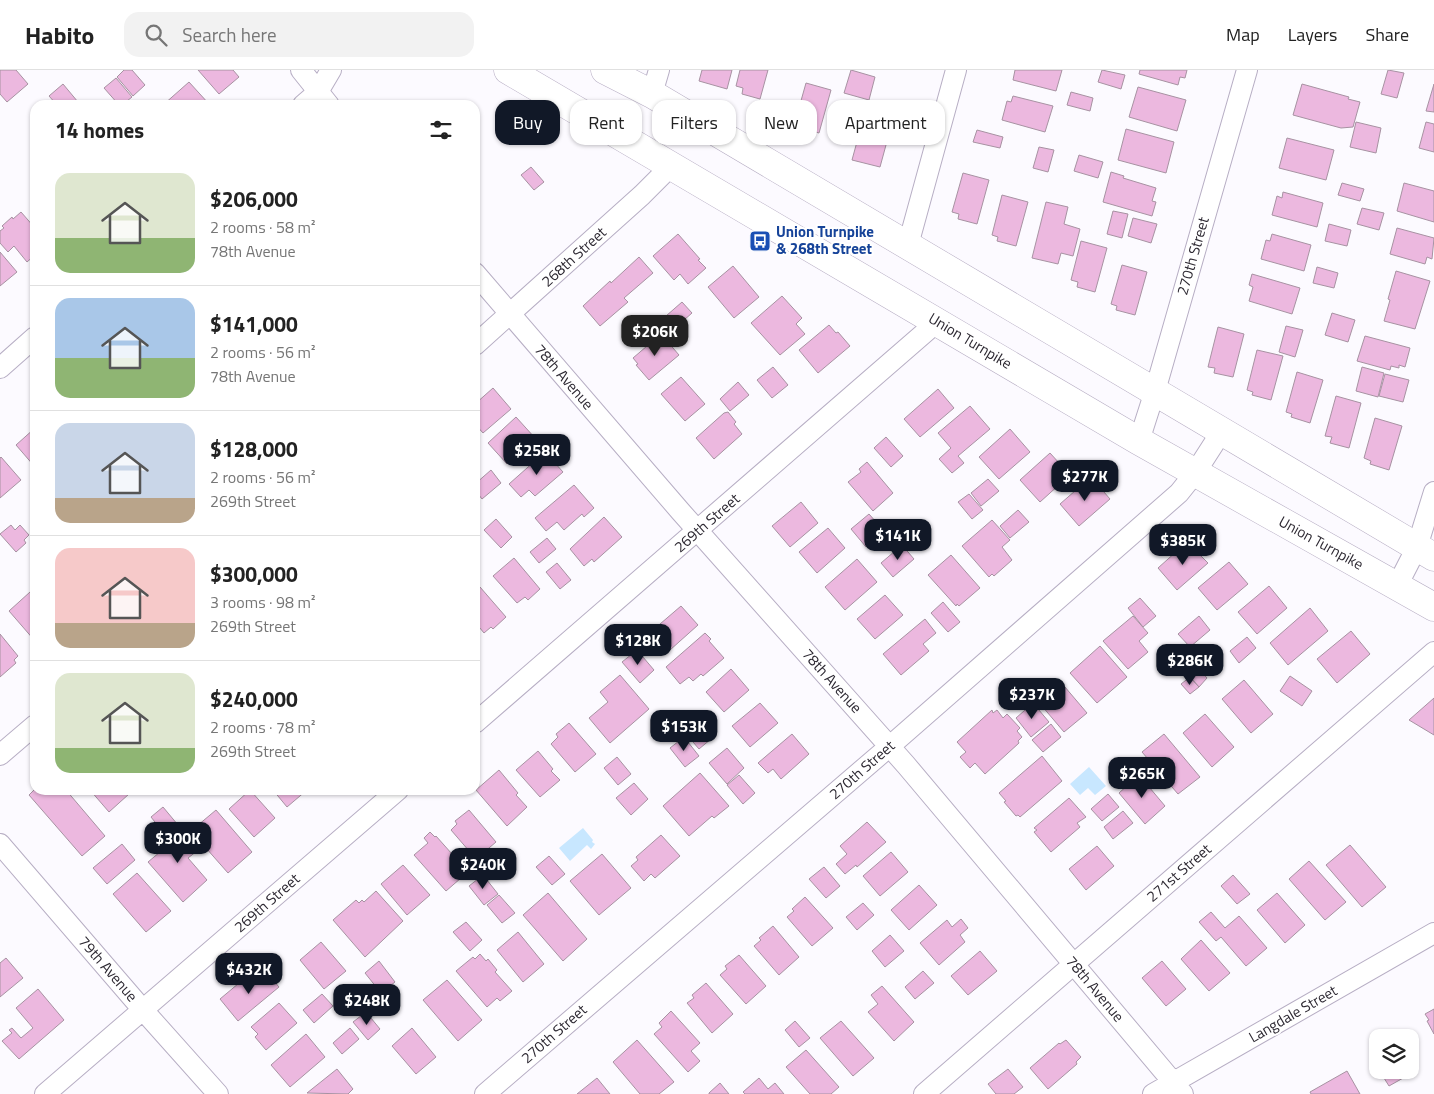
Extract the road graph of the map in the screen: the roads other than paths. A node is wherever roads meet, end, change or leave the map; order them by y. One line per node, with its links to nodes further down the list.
1 (301, 70): 8 (street)
2 (331, 70): 9 (street)
3 (508, 70): 10 (main road, Union Turnpike)
4 (605, 70): 7 (main road)
5 (956, 70): 11 (street)
6 (1246, 70): 18 (street, 270th Street)
7 (656, 82): 11 (main road)
8 (316, 100)
9 (317, 100)
10 (671, 166): 13 (street, 268th Street); 14 (main road, Union Turnpike)
11 (908, 245): 18 (main road)
12 (480, 279): 13 (street, 78th Avenue)
13 (511, 315): 16 (street, 268th Street); 23 (street, 78th Avenue)
14 (937, 322): 20 (main road, Union Turnpike); 23 (street, 269th Street)
15 (30, 342): 17 (street)
16 (480, 342)
17 (0, 368)
18 (1155, 391): 19 (main road); 20 (street, 270th Street)
19 (1222, 431): 21 (street, 270th Street); 24 (main road)
20 (1138, 441): 21 (main road, Union Turnpike)
21 (1195, 473): 25 (main road, Union Turnpike); 30 (street, 270th Street)
22 (1434, 492): 24 (street)
23 (698, 531): 28 (street, 269th Street); 30 (street, 78th Avenue)
24 (1426, 552): 25 (street)
25 (1397, 586): 26 (main road, Union Turnpike)
26 (1434, 607)
27 (1434, 652): 35 (street, 271st Street)
28 (480, 719)
29 (30, 728): 31 (street)
30 (890, 746): 35 (street, 78th Avenue); 40 (street, 270th Street)
31 (0, 755)
32 (392, 795): 36 (street, 269th Street)
33 (0, 844): 36 (street, 79th Avenue)
34 (1434, 934): 37 (street, Langdale Street)
35 (1074, 964): 37 (street, 78th Avenue); 41 (street, 271st Street)
36 (143, 1010): 38 (street, 269th Street); 39 (street, 79th Avenue)
37 (1178, 1088): 42 (street, Langdale Street)
38 (45, 1094)
39 (218, 1094)
40 (485, 1094)
41 (924, 1094)
42 (1153, 1094)

